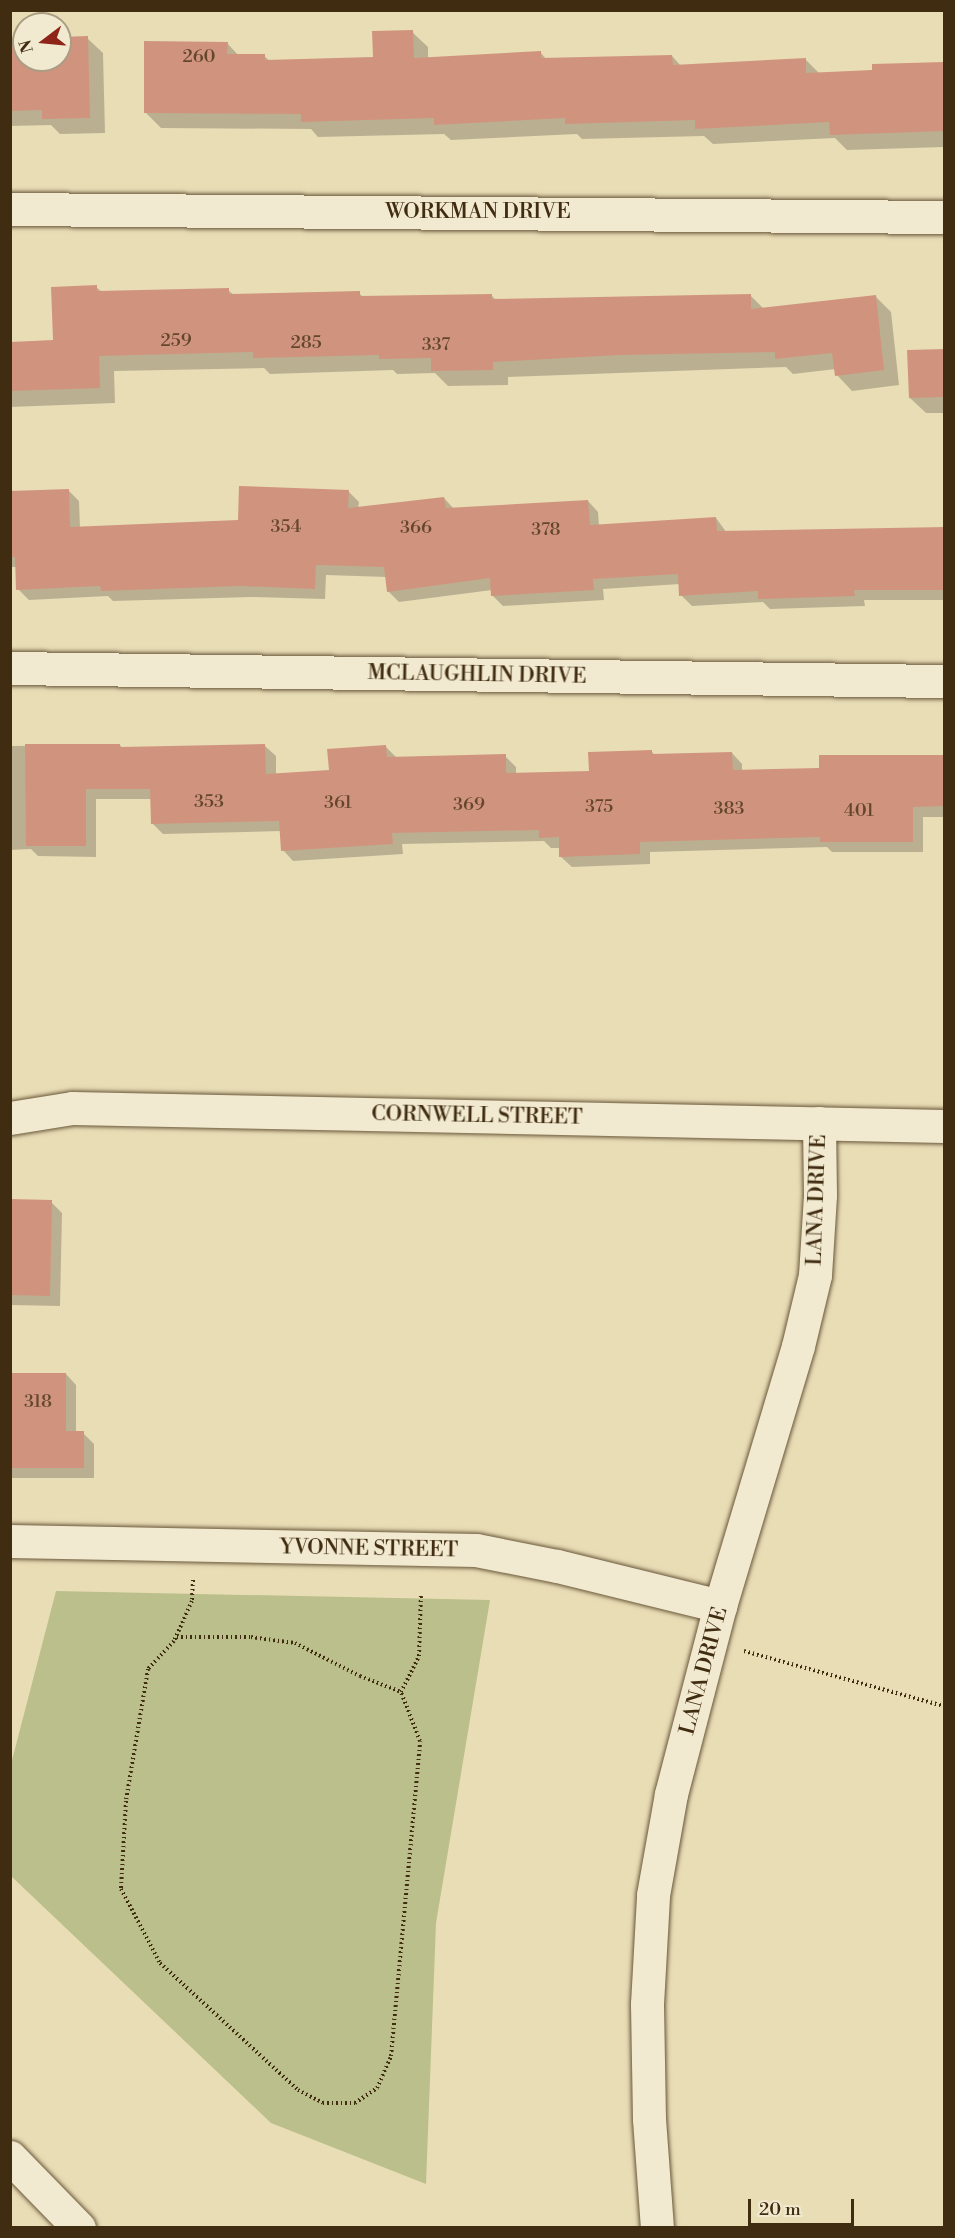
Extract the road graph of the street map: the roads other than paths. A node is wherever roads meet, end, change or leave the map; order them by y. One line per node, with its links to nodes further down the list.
1 (10, 209): 2 (street, WORKMAN DRIVE)
2 (945, 218)
3 (10, 668): 4 (street, MCLAUGHLIN DRIVE)
4 (945, 681)
5 (10, 1118): 6 (street, CORNWELL STREET)
6 (819, 1123): 7 (street, CORNWELL STREET); 9 (street, LANA DRIVE)
7 (945, 1126)
8 (10, 1541): 9 (street, YVONNE STREET)
9 (720, 1606): 12 (street, LANA DRIVE)
10 (10, 2157): 11 (street)
11 (79, 2228)
12 (657, 2228)

